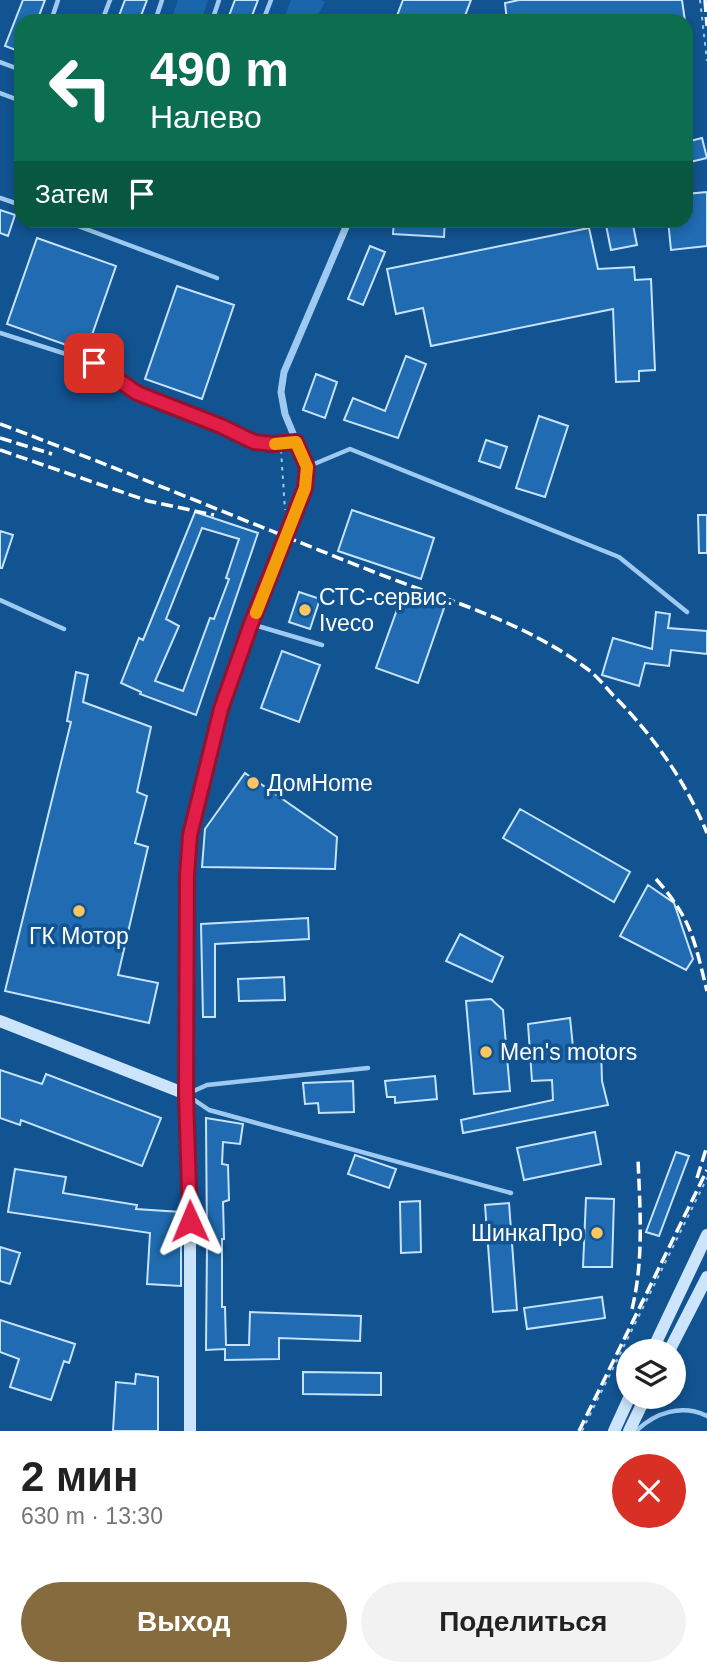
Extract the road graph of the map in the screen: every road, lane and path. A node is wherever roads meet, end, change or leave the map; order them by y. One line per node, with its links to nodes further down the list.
1 (701, 0): 2 (path)
2 (707, 61)
3 (83, 228): 5 (lane)
4 (346, 228): 7 (street)
5 (217, 278)
6 (0, 333): 8 (lane)
7 (296, 442): 8 (lane); 9 (street)
8 (281, 444): 10 (path)
9 (307, 467): 12 (lane); 13 (street)
10 (285, 514)
11 (0, 600): 14 (lane)
12 (687, 612)
13 (251, 624): 15 (lane); 18 (street)
14 (64, 629)
15 (322, 645)
16 (0, 1021): 18 (street)
17 (369, 1068): 18 (lane)
18 (186, 1094): 20 (lane); 28 (street)
19 (707, 1178): 29 (path)
20 (511, 1193)
21 (707, 1235): 23 (street)
22 (707, 1278): 24 (street)
23 (658, 1339)
24 (675, 1339)
25 (624, 1409): 30 (street)
26 (640, 1409): 31 (street)
27 (706, 1414): 32 (lane)
28 (190, 1431)
29 (582, 1431)
30 (614, 1431)
31 (629, 1431)
32 (636, 1431)

